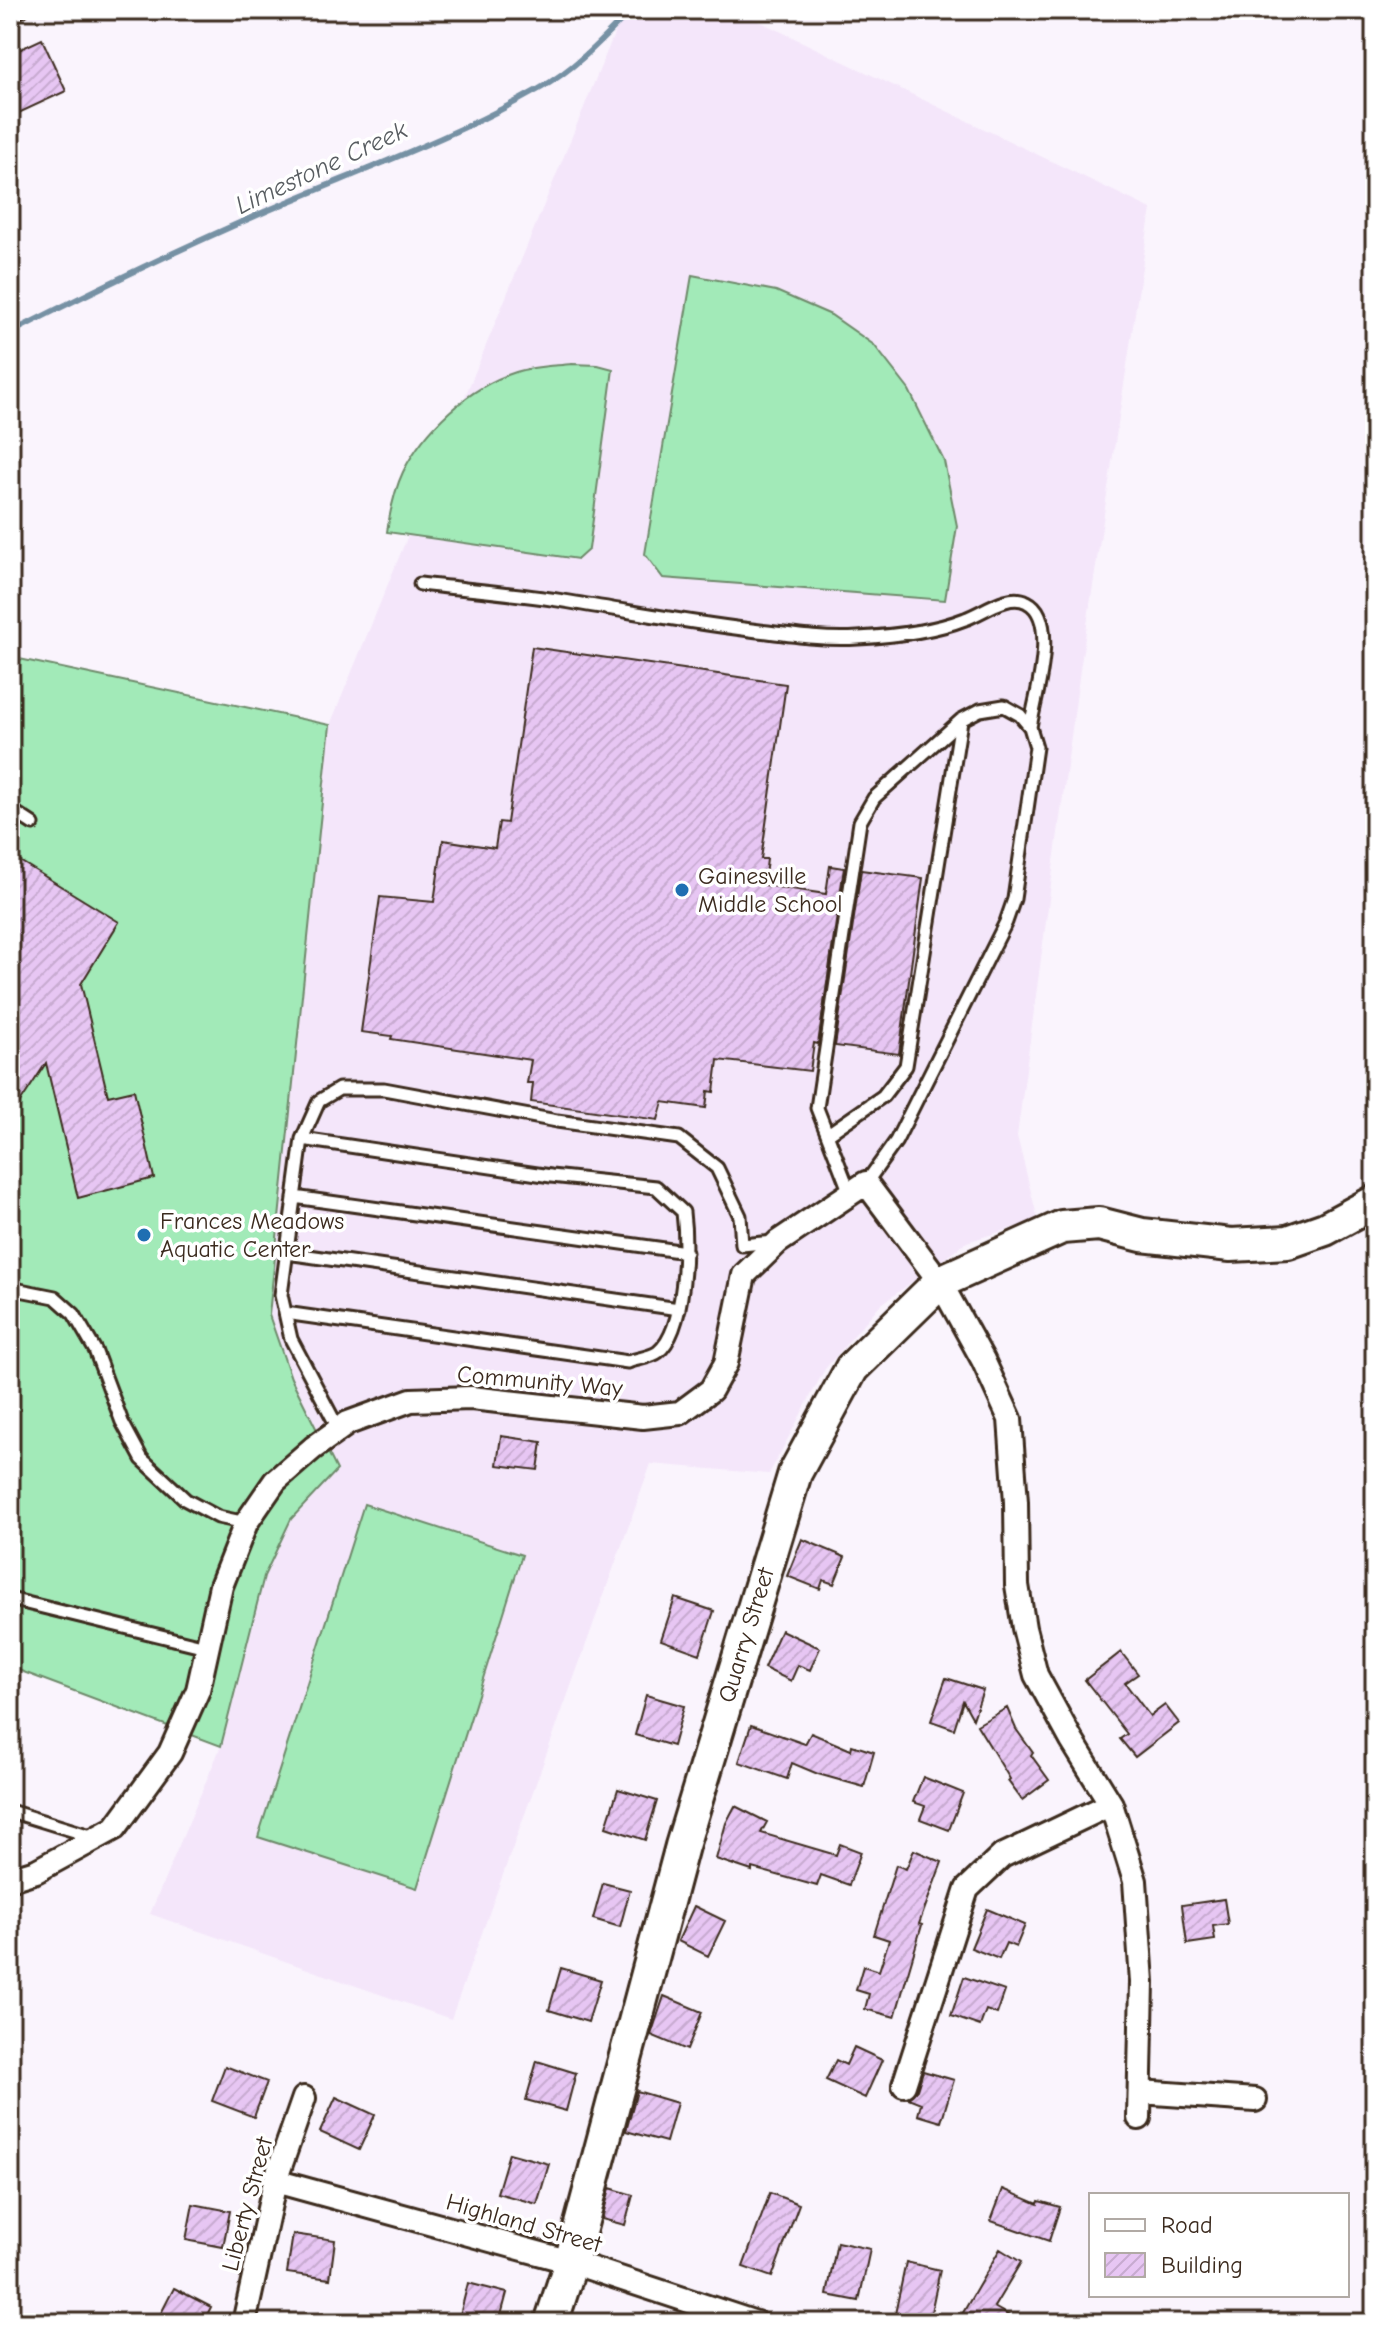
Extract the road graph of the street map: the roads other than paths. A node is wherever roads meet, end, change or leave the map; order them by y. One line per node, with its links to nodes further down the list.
1 (22, 10): 2 (lane)
2 (10, 17)
3 (420, 584): 5 (lane)
4 (961, 720): 5 (lane); 8 (lane); 8 (lane)
5 (1030, 727): 10 (lane)
6 (10, 809): 7 (lane)
7 (33, 824)
8 (828, 1134): 10 (lane)
9 (302, 1139): 11 (lane); 13 (lane); 14 (lane)
10 (858, 1188): 13 (street, Community Way); 16 (street)
11 (294, 1197): 14 (lane); 15 (lane)
12 (1375, 1202): 16 (street, Quarry Street)
13 (778, 1242): 20 (street, Community Way)
14 (686, 1252): 18 (lane)
15 (287, 1253): 18 (lane); 19 (lane)
16 (940, 1282): 24 (street); 36 (street, Quarry Street)
17 (10, 1288): 21 (lane)
18 (679, 1309): 19 (lane)
19 (285, 1313): 20 (lane)
20 (339, 1430): 21 (street, Community Way)
21 (246, 1523): 23 (street, Community Way)
22 (10, 1599): 23 (lane)
23 (206, 1647): 28 (street, Community Way)
24 (1111, 1804): 30 (street); 31 (street)
25 (10, 1811): 26 (lane)
26 (25, 1816): 27 (lane); 28 (lane)
27 (10, 1820)
28 (97, 1838): 29 (street, Community Way)
29 (10, 1879)
30 (904, 2085)
31 (1140, 2092): 33 (street); 34 (street)
32 (304, 2098): 35 (street, Liberty Street)
33 (1255, 2100)
34 (1139, 2118)
35 (275, 2181): 36 (street, Highland Street); 37 (street, Liberty Street)
36 (571, 2262): 38 (street, Quarry Street); 39 (street, Highland Street)
37 (244, 2323)
38 (551, 2323)
39 (756, 2323)

